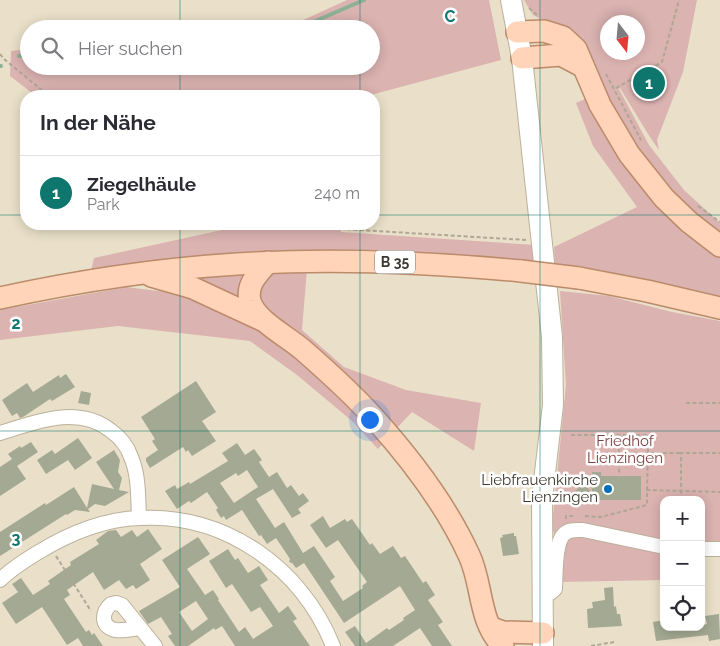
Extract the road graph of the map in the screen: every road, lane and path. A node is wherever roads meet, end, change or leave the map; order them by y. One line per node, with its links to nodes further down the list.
1 (511, 0): 3 (main road)
2 (679, 0): 10 (path)
3 (517, 32): 5 (main road); 6 (main road)
4 (0, 54): 8 (path)
5 (522, 58): 6 (main road); 16 (main road)
6 (582, 66): 17 (main road)
7 (604, 70): 10 (path)
8 (20, 73)
9 (23, 75): 11 (path)
10 (615, 88): 12 (path)
11 (42, 90)
12 (645, 146)
13 (693, 202): 14 (path)
14 (720, 222)
15 (371, 230): 16 (path)
16 (543, 241): 45 (main road)
17 (720, 246)
18 (268, 262): 19 (main road, B 35); 21 (main road, B 35, bridge); 22 (main road)
19 (139, 273): 20 (main road, B 35); 22 (main road)
20 (0, 298)
21 (720, 308)
22 (265, 321): 48 (main road)
23 (686, 403): 24 (path)
24 (720, 403)
25 (0, 433): 38 (street)
26 (571, 435): 27 (path)
27 (619, 435): 28 (path); 31 (path)
28 (648, 453): 29 (path); 32 (path)
29 (681, 453): 30 (path); 33 (path)
30 (720, 454)
31 (619, 473)
32 (647, 490): 33 (path); 37 (path)
33 (681, 491): 34 (path); 35 (path)
34 (720, 492)
35 (681, 496)
36 (575, 516): 39 (path)
37 (584, 516)
38 (139, 518): 40 (street); 52 (street)
39 (564, 534): 41 (street); 45 (street)
40 (50, 546): 44 (street); 46 (path)
41 (660, 546)
42 (705, 549): 43 (street)
43 (720, 550)
44 (0, 580)
45 (542, 595): 49 (main road)
46 (103, 618): 47 (street); 47 (street)
47 (140, 628): 51 (street)
48 (491, 628): 49 (main road); 53 (main road)
49 (543, 639)
50 (614, 642): 54 (path)
51 (155, 646)
52 (333, 646)
53 (503, 646)
54 (590, 646)

